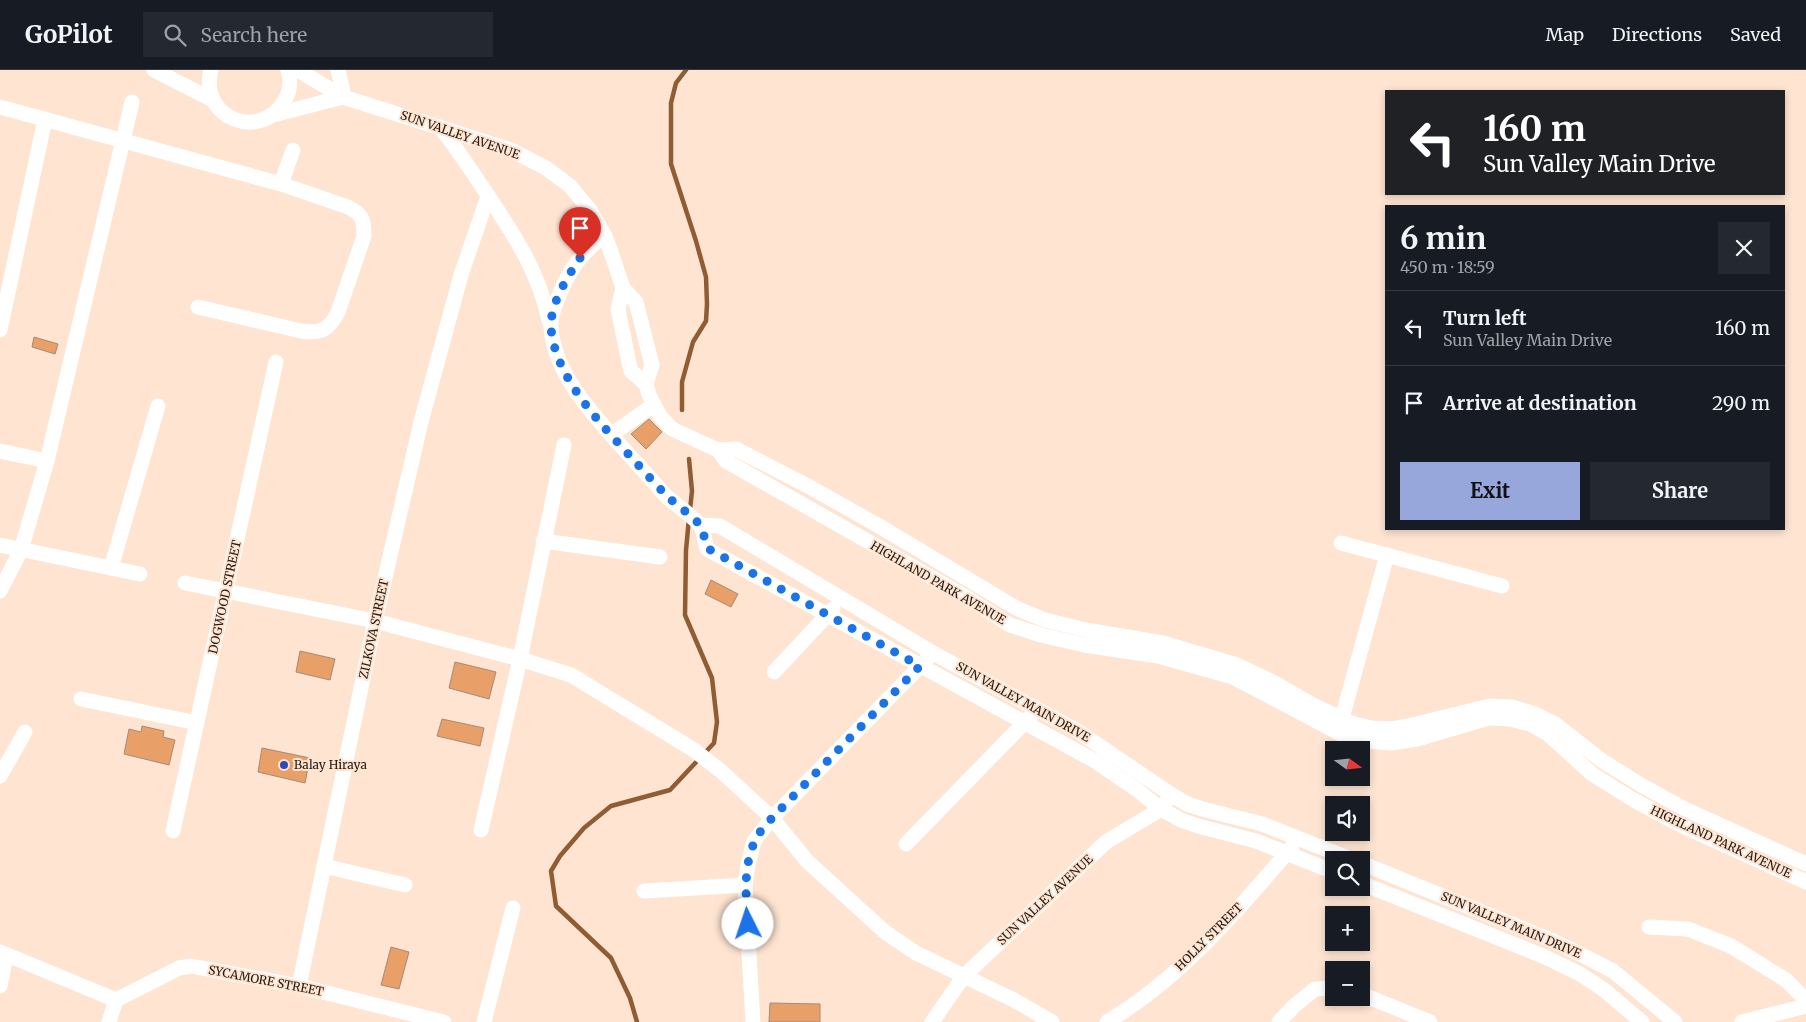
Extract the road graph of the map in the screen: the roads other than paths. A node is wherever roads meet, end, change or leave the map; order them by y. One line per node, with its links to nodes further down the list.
1 (181, 70): 6 (street)
2 (211, 70): 8 (street)
3 (288, 70): 11 (street)
4 (298, 70): 7 (street, SUN VALLEY AVENUE)
5 (338, 70): 7 (street)
6 (156, 71): 8 (street)
7 (342, 97): 11 (street); 13 (street, SUN VALLEY AVENUE)
8 (213, 100): 11 (street)
9 (132, 102): 14 (street)
10 (0, 107): 12 (street)
11 (271, 116)
12 (46, 119): 14 (street); 23 (street)
13 (440, 127): 17 (street); 18 (street, SUN VALLEY AVENUE)
14 (124, 140): 16 (street); 32 (street)
15 (293, 150): 16 (street)
16 (280, 184): 20 (street)
17 (488, 196): 21 (street); 48 (street, ZILKOVA STREET)
18 (605, 236): 19 (street, HIGHLAND PARK AVENUE); 21 (street, SUN VALLEY MAIN DRIVE)
19 (623, 288): 22 (street, HIGHLAND PARK AVENUE); 24 (street, HIGHLAND PARK AVENUE)
20 (198, 306)
21 (551, 326): 29 (street, SUN VALLEY MAIN DRIVE)
22 (642, 328): 24 (street); 26 (street, HIGHLAND PARK AVENUE)
23 (0, 330)
24 (623, 333): 26 (street, HIGHLAND PARK AVENUE)
25 (276, 362): 44 (street, DOGWOOD STREET)
26 (646, 384): 27 (street, HIGHLAND PARK AVENUE)
27 (653, 405): 29 (street); 57 (street, HIGHLAND PARK AVENUE)
28 (158, 406): 40 (street)
29 (611, 435): 33 (street, SUN VALLEY MAIN DRIVE)
30 (564, 445): 34 (street)
31 (0, 452): 32 (street)
32 (47, 461): 37 (street)
33 (698, 523): 46 (street, SUN VALLEY MAIN DRIVE); 47 (street, SUN VALLEY MAIN DRIVE)
34 (543, 541): 39 (street); 50 (street)
35 (1341, 544): 38 (street)
36 (0, 546): 37 (street)
37 (21, 550): 40 (street); 45 (street)
38 (1387, 555): 43 (street); 57 (street)
39 (660, 557)
40 (112, 568): 41 (street)
41 (140, 574)
42 (185, 583): 44 (street)
43 (1502, 586)
44 (226, 590): 48 (street); 56 (street, DOGWOOD STREET)
45 (0, 591)
46 (842, 599): 47 (street); 49 (street, SUN VALLEY MAIN DRIVE)
47 (827, 615): 51 (street, SUN VALLEY MAIN DRIVE); 52 (street)
48 (375, 621): 50 (street); 71 (street, ZILKOVA STREET)
49 (933, 653): 51 (street); 54 (street, SUN VALLEY MAIN DRIVE)
50 (520, 659): 63 (street); 64 (street)
51 (920, 666): 55 (street, SUN VALLEY MAIN DRIVE); 63 (street)
52 (774, 672)
53 (81, 699): 56 (street)
54 (1036, 709): 55 (street); 61 (street, SUN VALLEY MAIN DRIVE)
55 (1026, 722): 62 (street, SUN VALLEY MAIN DRIVE); 67 (street)
56 (197, 723): 65 (street, DOGWOOD STREET)
57 (1340, 726): 58 (street, HIGHLAND PARK AVENUE)
58 (1551, 729): 70 (street, HIGHLAND PARK AVENUE); 74 (street, HIGHLAND PARK AVENUE)
59 (25, 732): 60 (street)
60 (0, 776)
61 (1172, 795): 62 (street, SUN VALLEY AVENUE); 66 (street, SUN VALLEY MAIN DRIVE)
62 (1161, 809): 69 (street, SUN VALLEY MAIN DRIVE); 82 (street, SUN VALLEY AVENUE)
63 (772, 818): 76 (street); 82 (street)
64 (481, 830)
65 (173, 831)
66 (1299, 838): 68 (street, SUN VALLEY MAIN DRIVE); 69 (street, HOLLY STREET)
67 (906, 844)
68 (1331, 851)
69 (1286, 853): 73 (street, SUN VALLEY MAIN DRIVE); 96 (street, HOLLY STREET)
70 (1806, 864)
71 (324, 866): 75 (street); 84 (street, ZILKOVA STREET)
72 (1370, 867): 100 (street, SUN VALLEY MAIN DRIVE)
73 (1325, 868)
74 (1806, 882)
75 (405, 885)
76 (745, 885): 78 (street); 93 (street)
77 (1370, 888): 99 (street, SUN VALLEY MAIN DRIVE)
78 (644, 891)
79 (513, 908): 92 (street)
80 (1648, 927): 88 (street)
81 (3, 954): 83 (street); 87 (street)
82 (964, 976): 94 (street, SUN VALLEY AVENUE); 95 (street)
83 (0, 986)
84 (299, 986): 87 (street, SYCAMORE STREET); 91 (street, SYCAMORE STREET)
85 (1325, 988): 97 (street)
86 (1370, 998): 98 (street)
87 (116, 1000): 90 (street)
88 (1806, 1000)
89 (1806, 1006): 101 (street)
90 (109, 1022)
91 (444, 1022)
92 (484, 1022)
93 (753, 1022)
94 (932, 1022)
95 (1052, 1022)
96 (1107, 1022)
97 (1279, 1022)
98 (1430, 1022)
99 (1642, 1022)
100 (1675, 1022)
101 (1742, 1022)

